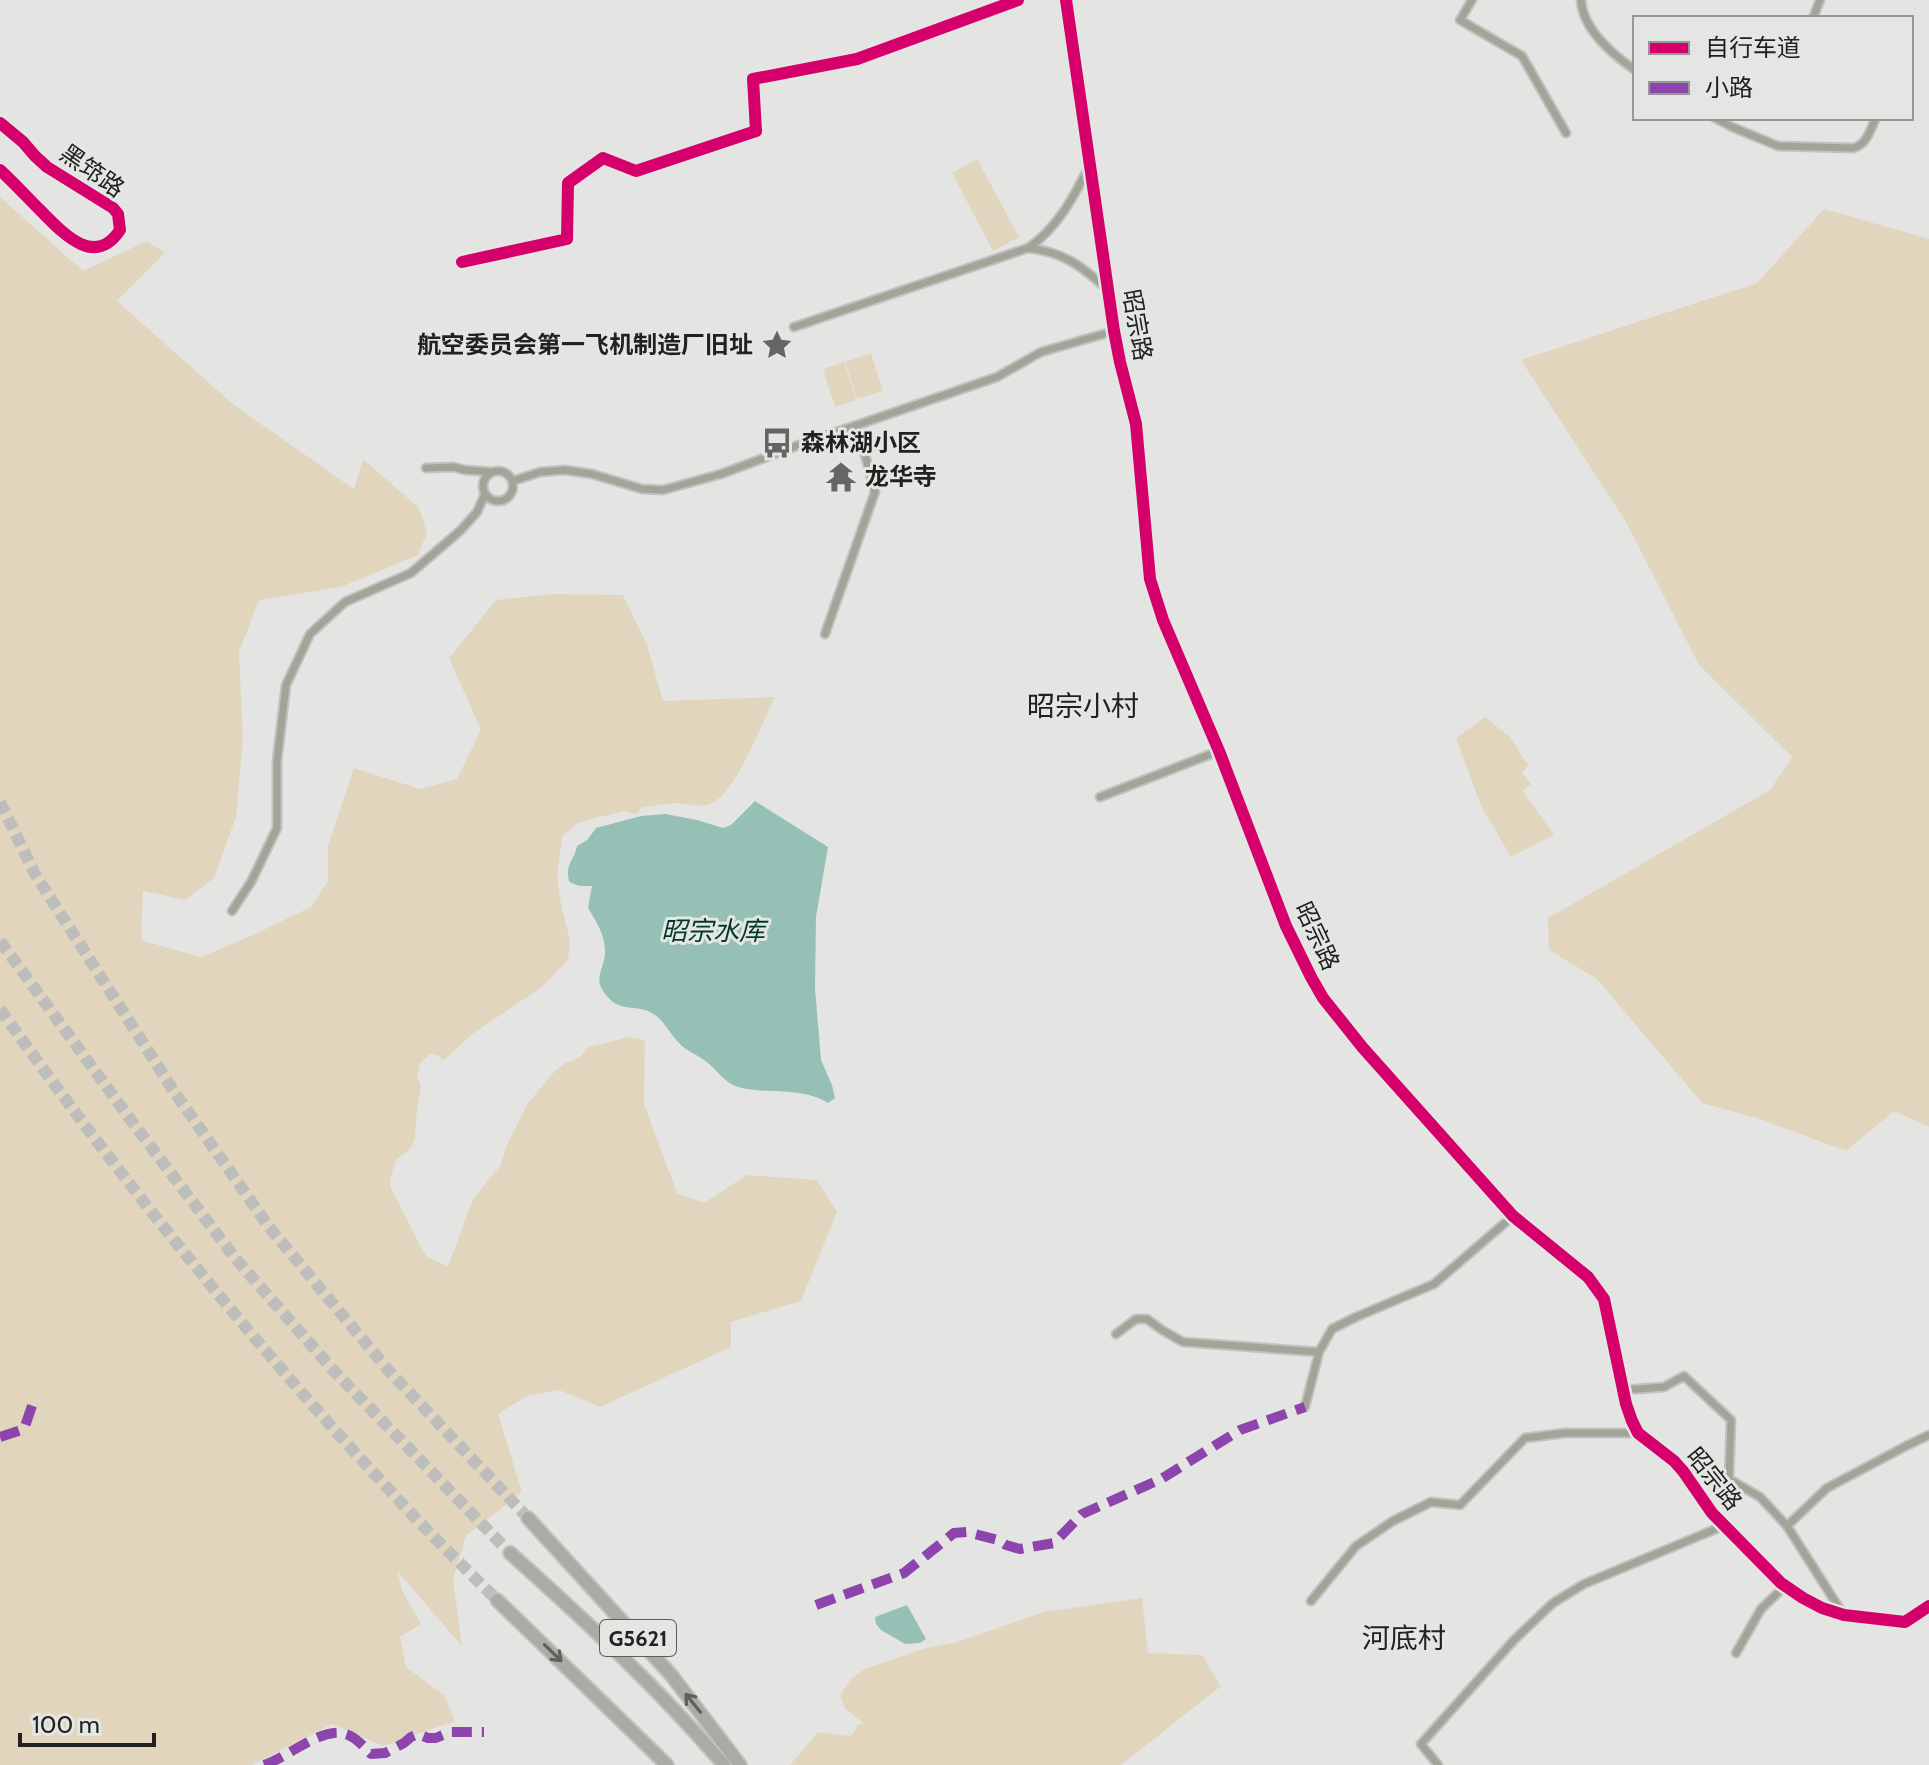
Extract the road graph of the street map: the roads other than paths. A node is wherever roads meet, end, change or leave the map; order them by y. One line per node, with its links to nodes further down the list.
1 (1018, 0): 13 (street)
2 (1066, 0): 10 (street, 昭宗路)
3 (1472, 0): 9 (street)
4 (1581, 0): 5 (street)
5 (1633, 69)
6 (1719, 120): 7 (street)
7 (1875, 120)
8 (0, 123): 11 (main road, 黑筇路)
9 (1566, 133)
10 (1090, 165): 12 (street); 14 (street, 昭宗路)
11 (0, 170)
12 (1028, 248): 14 (street); 15 (street)
13 (462, 262)
14 (1108, 290): 16 (street, 昭宗路)
15 (794, 327)
16 (1114, 331): 17 (street); 26 (street, 昭宗路)
17 (857, 425): 21 (street); 25 (street)
18 (426, 468): 19 (street)
19 (465, 470): 20 (street); 22 (street)
20 (492, 472): 21 (street); 22 (street)
21 (513, 481): 23 (street)
22 (484, 491): 23 (street); 24 (street)
23 (497, 501): 24 (street)
24 (477, 512): 28 (street)
25 (825, 634)
26 (1219, 751): 27 (street); 29 (street, 昭宗路)
27 (1100, 797)
28 (232, 911)
29 (1513, 1216): 31 (street); 32 (street, 昭宗路)
30 (1116, 1334): 31 (street)
31 (1319, 1352): 33 (street)
32 (1624, 1390): 34 (street, 昭宗路); 38 (street)
33 (1305, 1407)
34 (1638, 1433): 37 (street, 昭宗路); 42 (street)
35 (1929, 1435): 38 (street)
36 (528, 1518): 48 (highway, G5621, one-way to 36)
37 (1723, 1526): 40 (street, 昭宗路); 49 (street)
38 (1787, 1526): 44 (street)
39 (510, 1553): 47 (highway, G5621)
40 (1785, 1586): 44 (street, 昭宗路); 45 (street)
41 (497, 1600): 46 (highway, G5621, one-way to 46)
42 (1311, 1601)
43 (1929, 1606): 44 (street, 昭宗路)
44 (1844, 1615)
45 (1736, 1653)
46 (667, 1765)
47 (724, 1765)
48 (740, 1765)
49 (1438, 1765)

